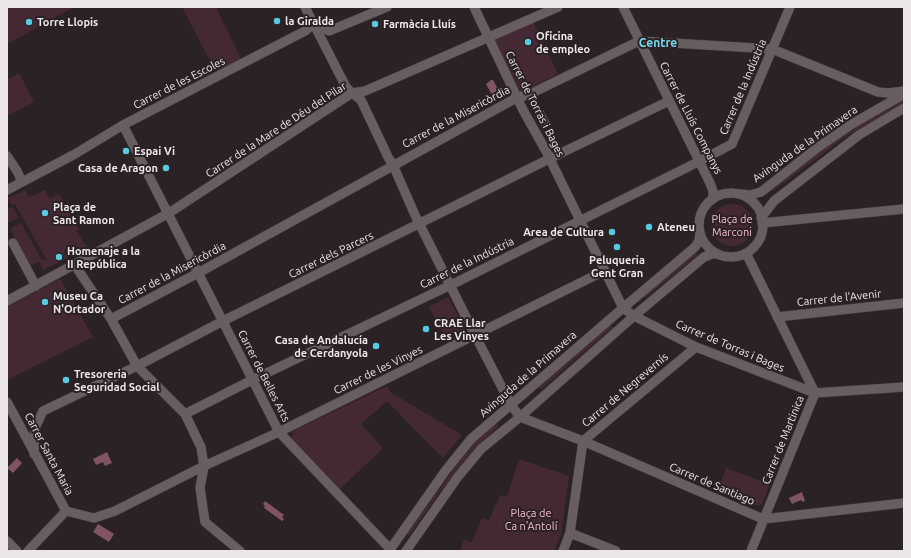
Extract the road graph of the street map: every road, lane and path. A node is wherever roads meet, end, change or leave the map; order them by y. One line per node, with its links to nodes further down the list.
1 (305, 7): 7 (street)
2 (387, 7): 7 (street)
3 (474, 7): 8 (street, Carrer de Torras i Bages)
4 (558, 7): 8 (street, Carrer de la Mare de Déu del Pilar)
5 (623, 7): 9 (street, Carrer de Lluís Companys)
6 (790, 7): 10 (street, Carrer de la Indústria)
7 (314, 24): 12 (street); 16 (street, Carrer de les Escoles)
8 (488, 37): 12 (street, Carrer de la Mare de Déu del Pilar); 13 (street, Carrer de Torras i Bages)
9 (639, 41): 10 (street, Carrer de la Misericòrdia); 13 (street, Carrer de la Misericòrdia); 14 (street, Carrer de Lluís Companys)
10 (772, 50): 11 (street, Carrer de la Misericòrdia); 19 (street, Carrer de la Indústria)
11 (904, 92): 23 (street, Avinguda de la Primavera)
12 (352, 93): 20 (street); 26 (street, Carrer de la Mare de Déu del Pilar)
13 (518, 97): 18 (street, Carrer de Torras i Bages); 20 (street, Carrer de la Misericòrdia)
14 (669, 101): 18 (street, Carrer dels Parcers); 19 (street, Carrer de Lluís Companys)
15 (904, 108): 28 (street)
16 (123, 125): 21 (street, Carrer de les Escoles); 26 (street)
17 (7, 156): 21 (street)
18 (550, 159): 27 (street, Carrer de Torras i Bages); 29 (street, Carrer dels Parcers)
19 (700, 161): 24 (street, Carrer de Lluís Companys); 27 (street, Carrer de la Indústria)
20 (393, 165): 29 (street); 36 (street, Carrer de la Misericòrdia)
21 (22, 182): 22 (street)
22 (7, 190)
23 (739, 194): 24 (street); 28 (street)
24 (713, 198): 30 (street)
25 (904, 208): 28 (street)
26 (169, 214): 34 (street, Carrer de la Mare de Déu del Pilar); 36 (street, Carrer de Belles Arts)
27 (580, 220): 35 (street, Carrer de Torras i Bages); 37 (street, Carrer de la Indústria)
28 (762, 221): 32 (street)
29 (420, 224): 37 (street); 45 (street, Carrer dels Parcers)
30 (700, 233): 33 (street); 41 (street, Avinguda de la Primavera)
31 (13, 243): 38 (street)
32 (746, 253): 33 (street); 43 (street, Carrer de Martinica)
33 (718, 254): 42 (street)
34 (74, 264): 38 (street); 44 (street)
35 (604, 271): 41 (street, Carrer de Torras i Bages); 46 (street, Carrer de les Vinyes)
36 (198, 273): 44 (street, Carrer de la Misericòrdia); 45 (street, Carrer de Belles Arts)
37 (450, 285): 46 (street); 49 (street, Carrer de la Indústria)
38 (33, 287): 39 (street)
39 (7, 301)
40 (904, 303): 43 (street, Carrer de l'Avenir)
41 (623, 308): 42 (street, Carrer de Torras i Bages); 53 (street, Avinguda de la Primavera)
42 (634, 316): 47 (street, Carrer de Torras i Bages); 55 (street)
43 (777, 317): 51 (street, Carrer de Martinica)
44 (111, 319): 48 (street)
45 (222, 322): 48 (street, Carrer dels Parcers); 49 (street, Carrer de Belles Arts)
46 (475, 335): 53 (street); 56 (street, Carrer de les Vinyes)
47 (696, 347): 51 (street, Carrer de Torras i Bages); 57 (street, Carrer de Negrevernís)
48 (137, 366): 54 (street); 58 (street, Carrer dels Parcers)
49 (252, 380): 54 (street, Carrer de la Indústria); 56 (street, Carrer de Belles Arts)
50 (904, 387): 51 (street, Carrer de Torras i Bages)
51 (815, 393): 62 (street, Carrer de Martinica)
52 (7, 402): 58 (street, Carrer Santa Maria)
53 (511, 405): 55 (street); 65 (street, Avinguda de la Primavera)
54 (185, 414): 59 (street)
55 (520, 417): 57 (street, Carrer de Santiago); 69 (street)
56 (279, 432): 59 (street, Carrer de les Vinyes); 65 (street, Carrer de Belles Arts)
57 (583, 441): 62 (street, Carrer de Santiago); 63 (street, Carrer de Negrevernís)
58 (34, 454): 61 (street, Carrer Santa Maria)
59 (204, 466): 61 (street, Carrer Santa Maria); 68 (street)
60 (904, 503): 62 (street, Carrer de Santiago)
61 (66, 512): 67 (street)
62 (764, 519): 72 (street, Carrer de Martinica)
63 (570, 534): 70 (street, Carrer de Negrevernís); 71 (street)
64 (7, 542): 66 (street)
65 (389, 550)
66 (17, 551)
67 (28, 551)
68 (240, 551)
69 (406, 551)
70 (563, 551)
71 (616, 551)
72 (751, 551)

